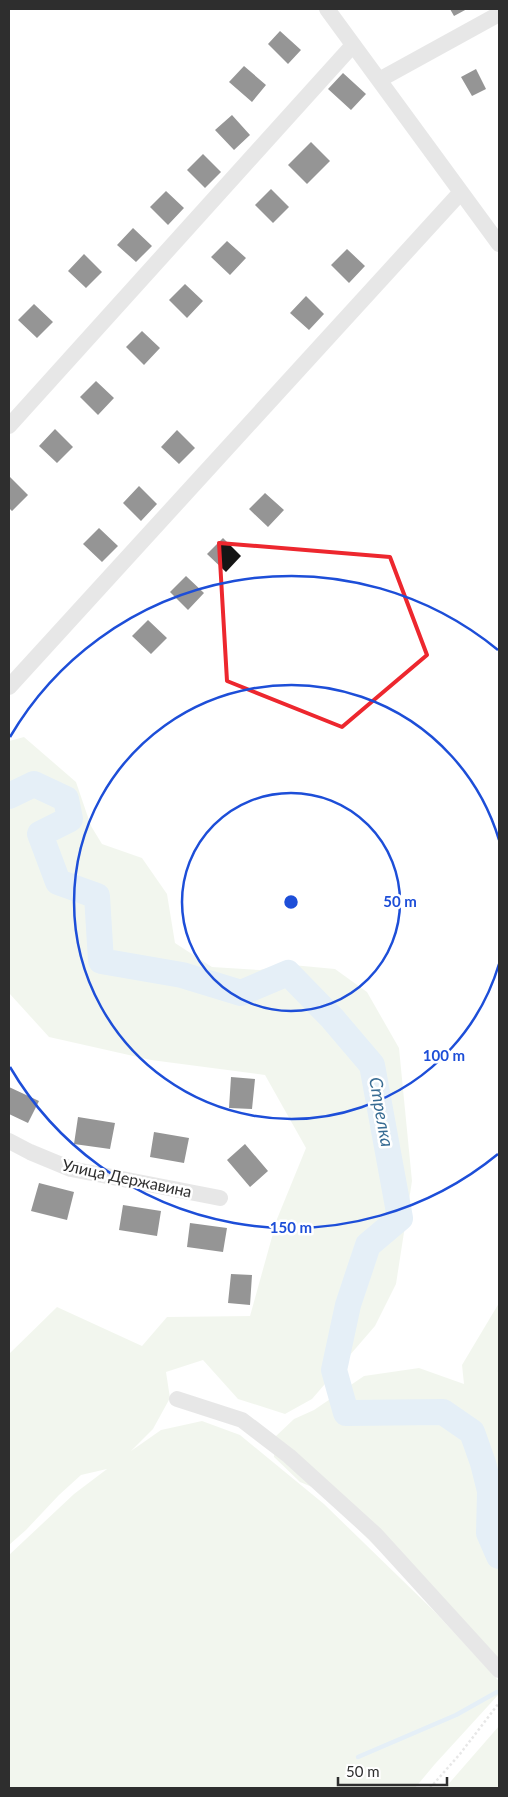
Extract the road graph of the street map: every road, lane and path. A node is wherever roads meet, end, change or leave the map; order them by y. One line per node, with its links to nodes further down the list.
1 (327, 9): 3 (street)
2 (499, 14): 4 (street)
3 (353, 44): 4 (street); 7 (street)
4 (379, 80): 5 (street)
5 (461, 192): 6 (street); 8 (street)
6 (499, 244)
7 (9, 426)
8 (9, 687)
9 (9, 1141): 10 (street, Улица Державина)
10 (220, 1198)
11 (178, 1399): 12 (street)
12 (499, 1670)
13 (499, 1704): 14 (path)
14 (430, 1788)

